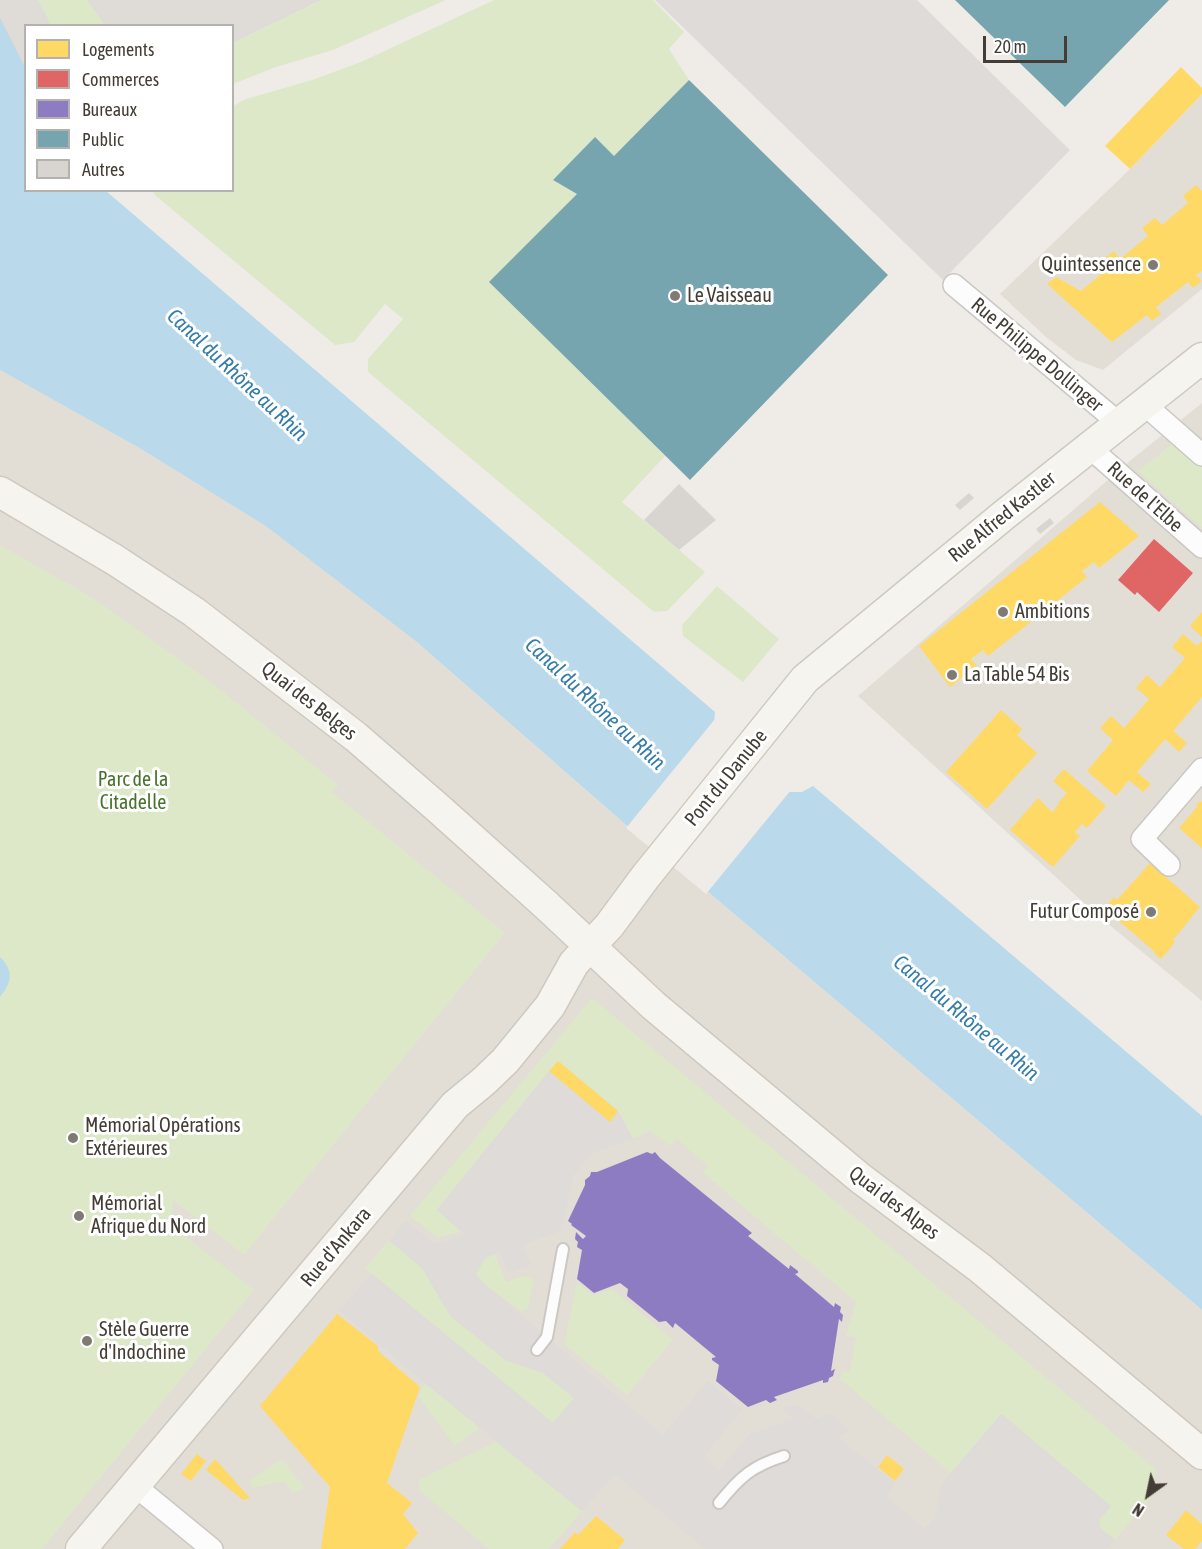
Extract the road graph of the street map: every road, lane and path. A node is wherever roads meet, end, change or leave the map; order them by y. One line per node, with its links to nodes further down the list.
1 (954, 285): 4 (street, Rue Philippe Dollinger)
2 (1202, 358): 3 (street, Rue Alfred Kastler)
3 (1144, 405): 4 (street, Rue Alfred Kastler); 6 (street)
4 (1119, 424): 5 (street, Rue Alfred Kastler)
5 (1089, 447): 8 (street, Rue de l'Elbe); 9 (street, Rue Alfred Kastler)
6 (1202, 455)
7 (0, 492): 12 (street, Quai des Belges)
8 (1202, 547)
9 (805, 679): 12 (street, Pont du Danube)
10 (1202, 770): 11 (street)
11 (1169, 864)
12 (590, 947): 15 (street, Quai des Alpes); 17 (street, Rue d'Ankara)
13 (563, 1249): 14 (lane)
14 (537, 1350)
15 (1202, 1454)
16 (784, 1456): 18 (lane)
17 (135, 1485): 19 (street, Rue d'Ankara); 20 (street)
18 (718, 1503)
19 (81, 1549)
20 (212, 1549)

